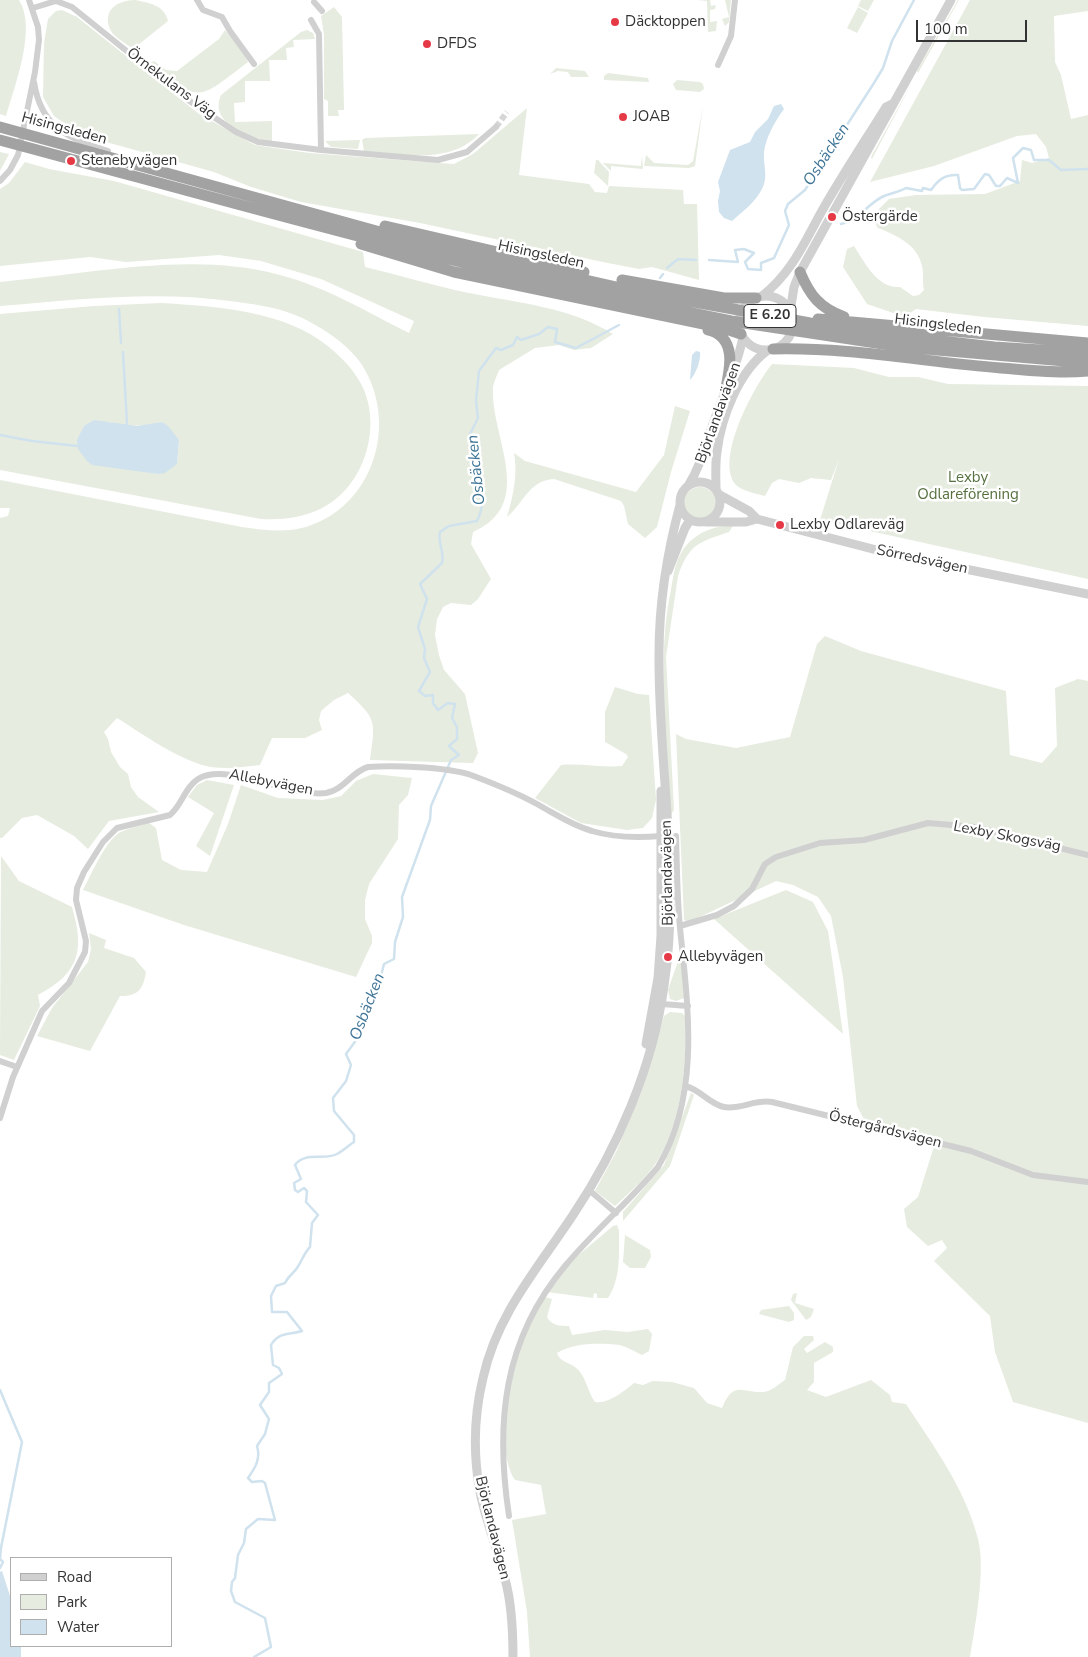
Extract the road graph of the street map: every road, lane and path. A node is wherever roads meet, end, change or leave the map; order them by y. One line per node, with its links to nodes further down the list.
1 (28, 0): 6 (street)
2 (197, 0): 9 (street)
3 (735, 0): 10 (street)
4 (950, 0): 12 (street)
5 (314, 2): 7 (street)
6 (33, 8): 11 (street); 18 (street, Örnekulans Väg)
7 (322, 11)
8 (310, 20): 18 (street)
9 (254, 64)
10 (718, 65)
11 (34, 78): 15 (street); 19 (street)
12 (892, 104): 22 (street); 23 (street)
13 (0, 127): 15 (highway, Hisingsleden / E 6.20)
14 (496, 127): 18 (street, Örnekulans Väg)
15 (22, 133): 17 (street); 19 (highway, Hisingsleden / E 6.20)
16 (0, 140): 17 (highway, Hisingsleden / E 6.20)
17 (19, 146): 20 (street); 21 (highway, Hisingsleden / E 6.20)
18 (321, 150)
19 (127, 162): 21 (highway, Hisingsleden / E 6.20)
20 (0, 181)
21 (254, 203): 23 (highway); 26 (highway); 28 (highway, Hisingsleden / E 6.20, bridge)
22 (800, 272): 24 (street); 25 (highway)
23 (759, 297): 24 (street); 27 (street)
24 (791, 313): 25 (highway); 30 (street)
25 (852, 321): 29 (highway)
26 (695, 324): 27 (highway); 34 (highway)
27 (742, 336): 30 (street); 34 (street, Björlandavägen)
28 (904, 342): 31 (highway, Hisingsleden / E 6.20); 32 (highway, Hisingsleden / E 6.20)
29 (1088, 343)
30 (771, 349): 33 (highway); 36 (street, Björlandavägen)
31 (1088, 353)
32 (1088, 363)
33 (1088, 371)
34 (725, 392): 35 (street, Björlandavägen)
35 (688, 486): 36 (street); 37 (street)
36 (717, 492): 38 (street, Sörredsvägen); 40 (street)
37 (680, 505): 39 (street); 41 (street, Björlandavägen)
38 (757, 519): 40 (street, Sörredsvägen); 42 (street, Sörredsvägen)
39 (690, 520): 40 (street); 41 (street, Björlandavägen)
40 (706, 522)
41 (666, 578): 43 (street, Björlandavägen)
42 (1088, 594)
43 (668, 836): 45 (street, Björlandavägen); 46 (street, Björlandavägen); 49 (street, Allebyvägen)
44 (1088, 855): 45 (street, Lexby Skogsväg)
45 (680, 926): 47 (street)
46 (658, 1003): 47 (street); 53 (street, Björlandavägen)
47 (688, 1006): 50 (street, Björlandavägen)
48 (0, 1061): 49 (street)
49 (17, 1067): 51 (street, Allebyvägen)
50 (685, 1086): 52 (street, Östergårdsvägen); 54 (street, Björlandavägen)
51 (0, 1118)
52 (1088, 1182)
53 (589, 1190): 54 (street); 56 (street, Björlandavägen)
54 (616, 1214): 55 (street, Björlandavägen)
55 (509, 1516)
56 (513, 1657)

